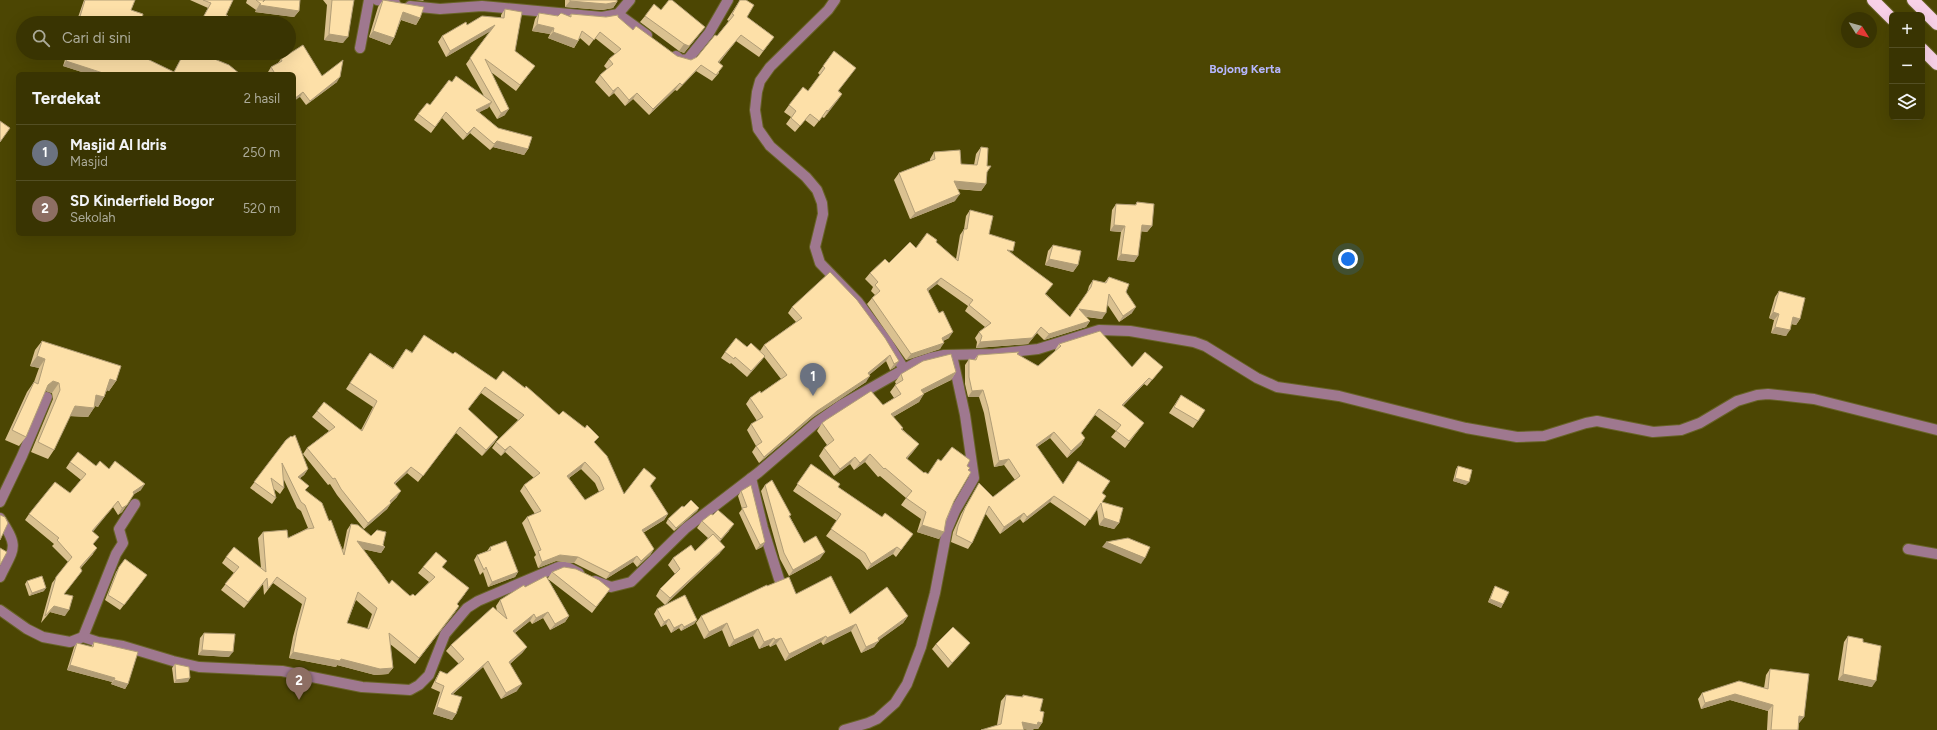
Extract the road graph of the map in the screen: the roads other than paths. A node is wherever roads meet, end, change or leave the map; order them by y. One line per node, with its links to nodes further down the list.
1 (369, 0): 13 (street)
2 (377, 0): 8 (street)
3 (630, 0): 9 (street)
4 (728, 0): 14 (street)
5 (835, 0): 18 (street)
6 (1873, 0): 10 (highway)
7 (1912, 0): 11 (highway)
8 (471, 3): 9 (street)
9 (618, 14): 12 (street)
10 (1889, 16)
11 (1937, 24)
12 (653, 40)
13 (360, 48)
14 (665, 48)
15 (1925, 52): 16 (highway)
16 (1937, 64)
17 (952, 355): 18 (street); 20 (street); 31 (street)
18 (904, 369): 21 (street)
19 (47, 398): 22 (street)
20 (1937, 430)
21 (751, 478): 28 (street); 30 (street)
22 (0, 502)
23 (135, 504): 30 (street)
24 (0, 518): 27 (street)
25 (1908, 549): 26 (street)
26 (1937, 554)
27 (0, 577)
28 (779, 579)
29 (0, 610): 30 (street)
30 (83, 637)
31 (844, 730)

